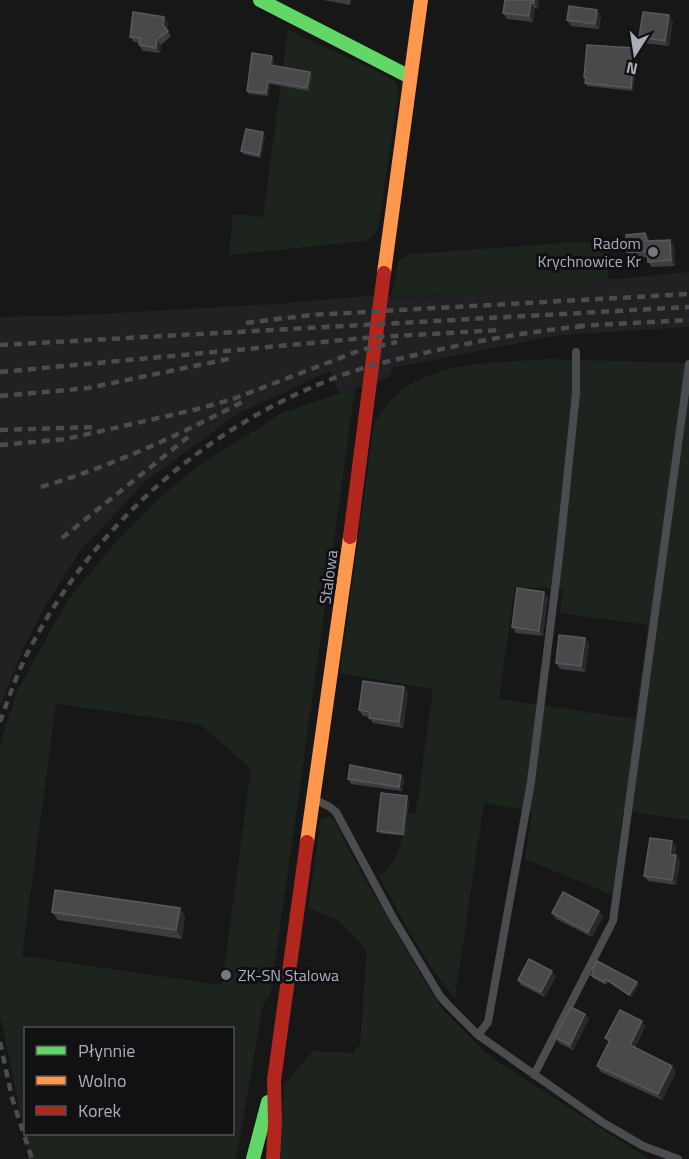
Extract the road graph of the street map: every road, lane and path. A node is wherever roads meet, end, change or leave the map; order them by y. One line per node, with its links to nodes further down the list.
1 (260, 0): 3 (street)
2 (421, 0): 3 (street, Stalowa)
3 (410, 77): 6 (street, Stalowa)
4 (576, 352): 7 (lane)
5 (689, 364): 8 (lane)
6 (314, 799): 7 (lane); 9 (street, Stalowa)
7 (478, 1035): 8 (lane)
8 (534, 1076): 12 (lane)
9 (274, 1080): 10 (street, Stalowa); 11 (street, Stalowa)
10 (253, 1159)
11 (273, 1159)
12 (678, 1159)

